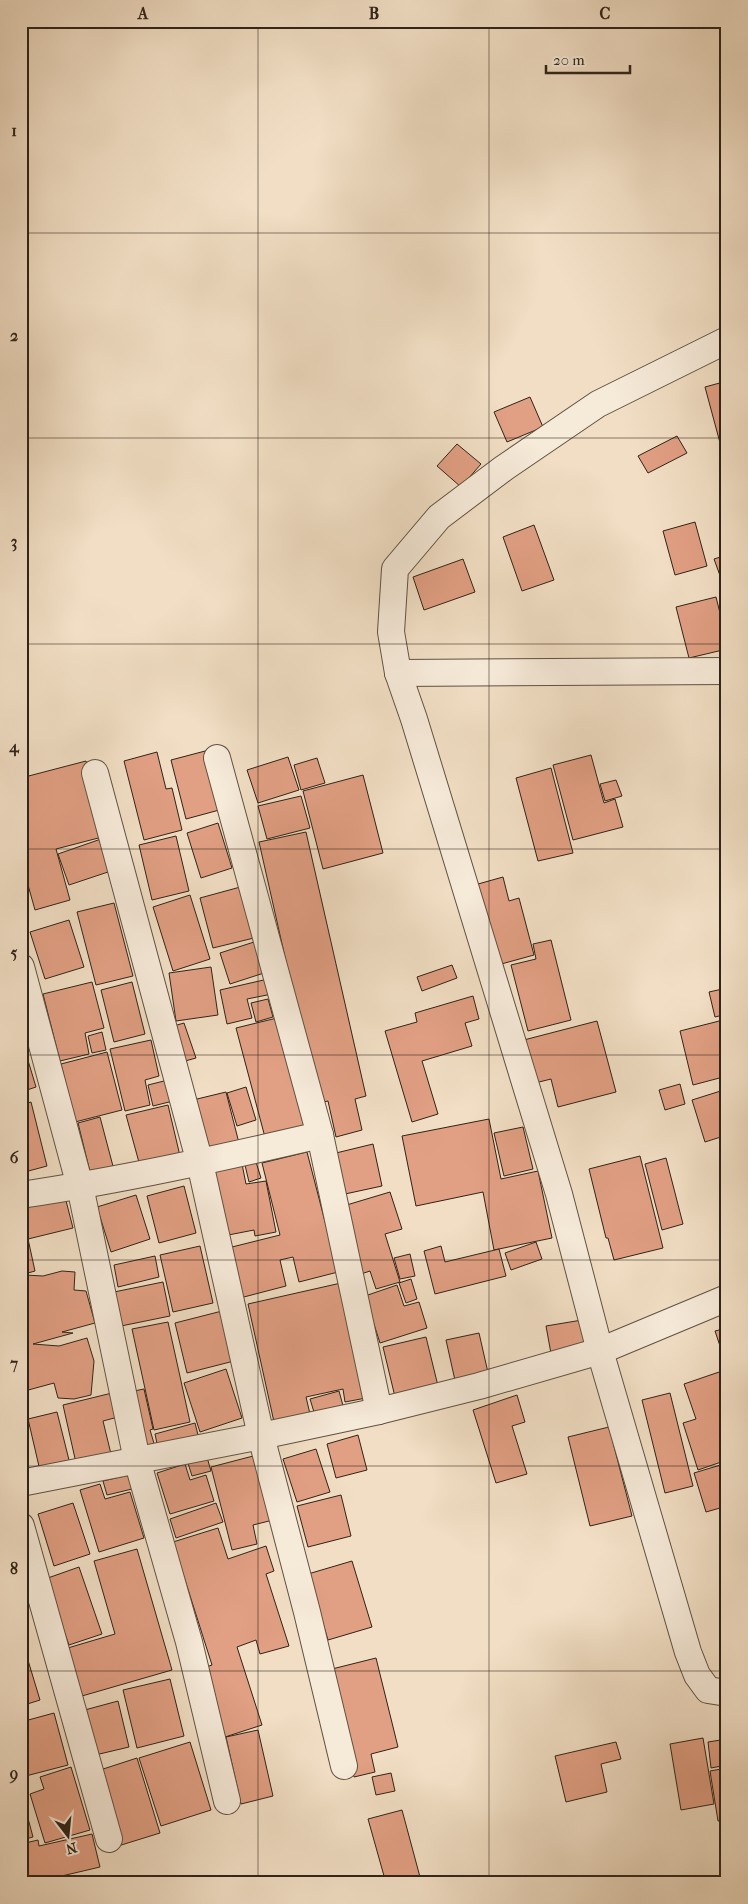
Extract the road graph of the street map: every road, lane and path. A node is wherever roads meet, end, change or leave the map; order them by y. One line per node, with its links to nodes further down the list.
1 (727, 340): 3 (street)
2 (727, 671): 3 (street)
3 (398, 673): 12 (street)
4 (217, 758): 7 (street)
5 (95, 773): 8 (street)
6 (21, 967): 9 (street)
7 (320, 1134): 8 (street); 13 (street)
8 (200, 1163): 9 (street); 14 (street)
9 (80, 1186): 10 (street); 15 (street)
10 (21, 1195)
11 (727, 1298): 12 (street)
12 (600, 1351): 13 (street); 18 (street)
13 (379, 1411): 14 (street)
14 (261, 1436): 15 (street); 19 (street)
15 (137, 1460): 16 (street); 20 (street)
16 (21, 1483)
17 (21, 1526): 21 (street)
18 (727, 1693)
19 (344, 1766)
20 (227, 1801)
21 (109, 1839)

